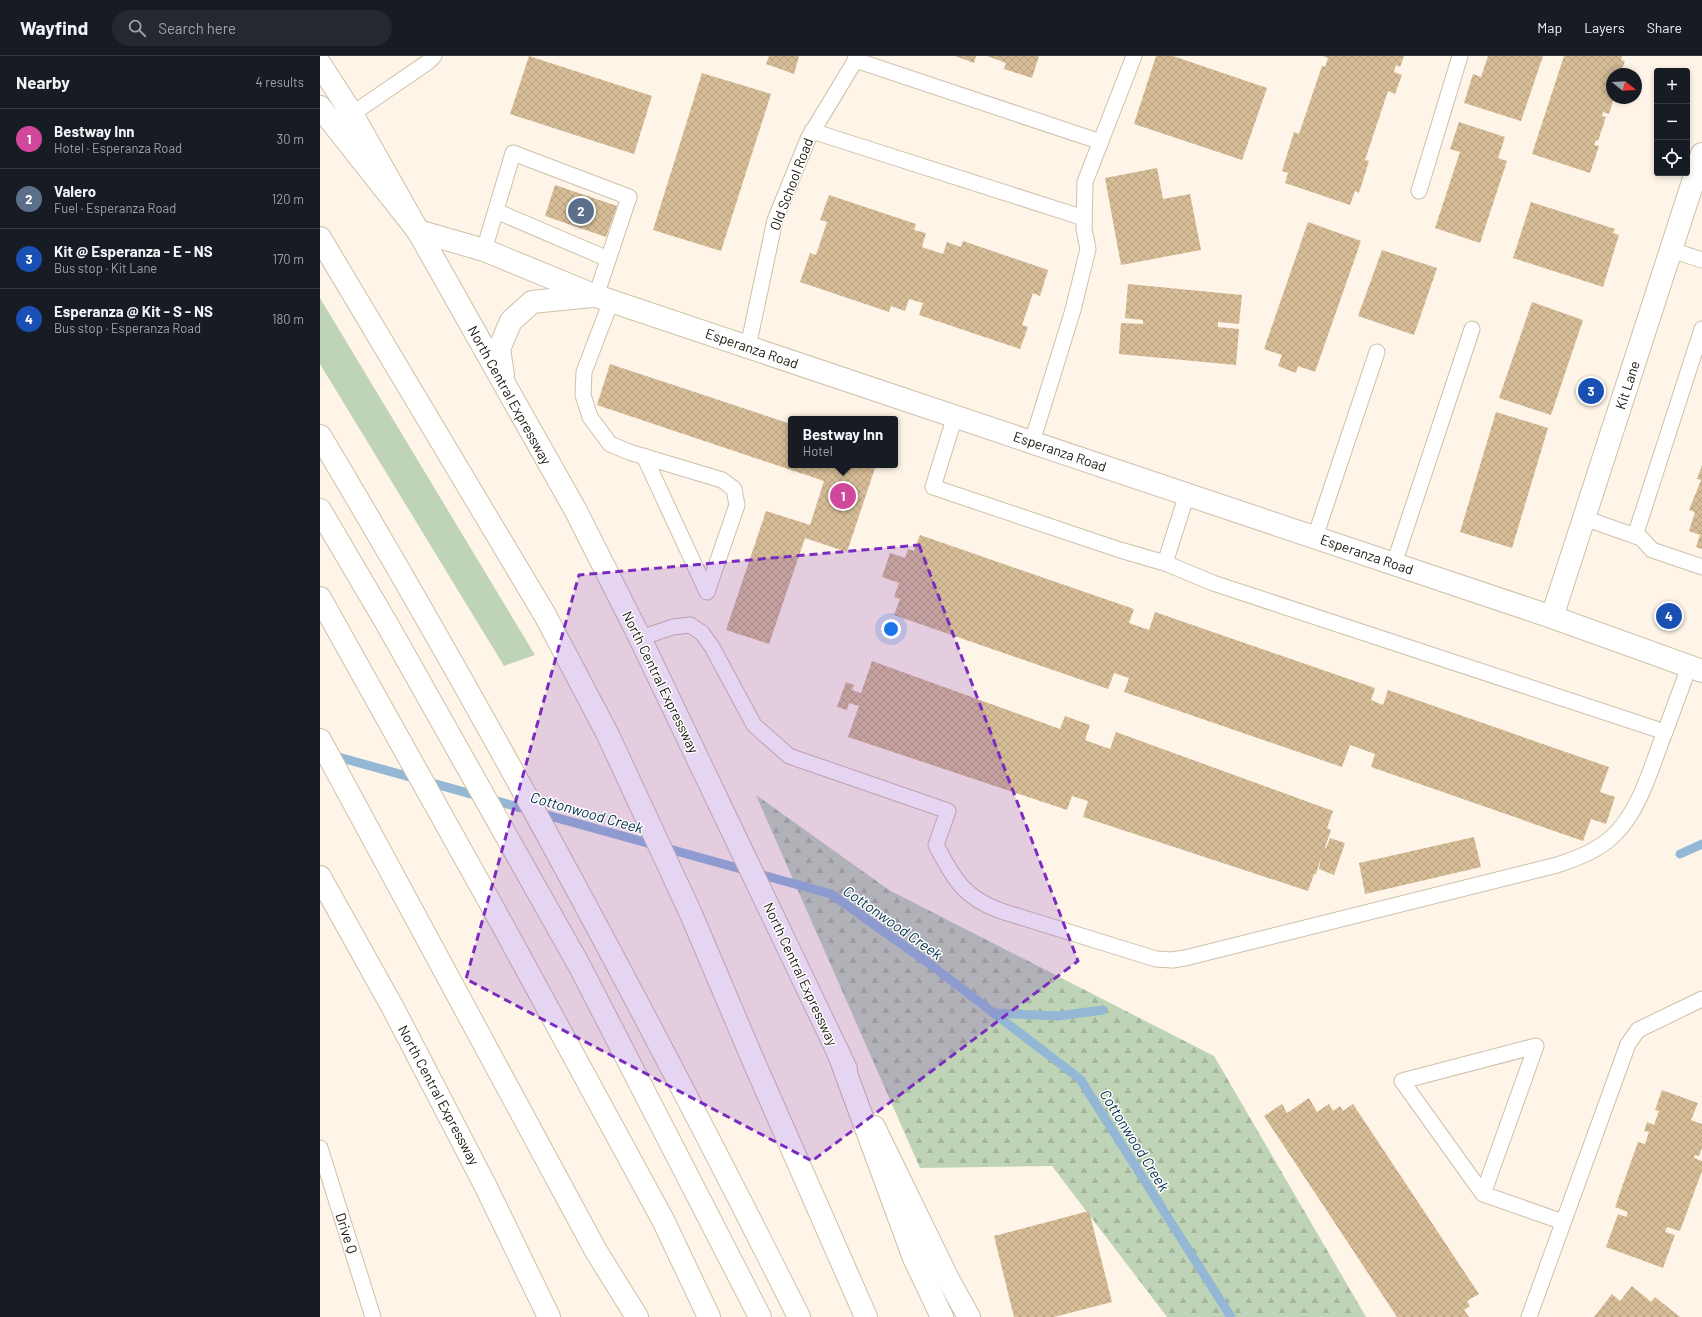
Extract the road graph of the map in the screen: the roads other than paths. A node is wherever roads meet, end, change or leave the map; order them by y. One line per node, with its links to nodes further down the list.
1 (434, 56): 7 (lane)
2 (1134, 56): 9 (lane)
3 (1460, 56): 11 (lane)
4 (857, 58): 8 (lane, Old School Road); 9 (lane)
5 (320, 64): 7 (main road, North Central Expressway)
6 (320, 107): 14 (main road)
7 (352, 114): 14 (main road, North Central Expressway)
8 (812, 131): 13 (lane); 23 (lane, Old School Road)
9 (1101, 142): 13 (lane)
10 (1701, 158): 17 (main road, Kit Lane)
11 (1419, 191)
12 (496, 211): 16 (lane); 18 (lane); 18 (lane)
13 (1084, 218): 28 (lane)
14 (418, 231): 16 (main road, Esperanza Road); 25 (main road, North Central Expressway)
15 (320, 238): 58 (main road)
16 (484, 250): 20 (main road, Esperanza Road)
17 (1671, 250): 19 (lane); 32 (main road, Kit Lane)
18 (608, 259): 20 (lane)
19 (1702, 260)
20 (604, 298): 23 (main road, Esperanza Road); 25 (main road); 29 (lane)
21 (1472, 329): 36 (lane)
22 (1702, 329): 33 (lane)
23 (748, 347): 26 (main road, Esperanza Road)
24 (1377, 352): 34 (lane)
25 (505, 386): 40 (main road, North Central Expressway)
26 (955, 416): 28 (main road, Esperanza Road); 35 (lane)
27 (320, 436): 57 (main road)
28 (1032, 442): 30 (main road, Esperanza Road)
29 (644, 456): 29 (lane)
30 (1186, 494): 34 (main road, Esperanza Road); 35 (lane)
31 (320, 510): 56 (main road)
32 (1584, 518): 33 (lane); 39 (main road, Kit Lane)
33 (1635, 536): 37 (lane)
34 (1315, 537): 36 (main road, Esperanza Road)
35 (1165, 563): 42 (lane)
36 (1394, 564): 39 (main road, Esperanza Road)
37 (1702, 567)
38 (324, 606): 55 (main road)
39 (1552, 617): 41 (main road, Esperanza Road)
40 (640, 638): 42 (lane); 48 (main road, North Central Expressway)
41 (1695, 669): 42 (lane)
42 (1665, 732)
43 (320, 740): 46 (main road)
44 (320, 763): 46 (main road)
45 (320, 876): 53 (main road, North Central Expressway)
46 (403, 895): 54 (main road)
47 (1702, 999): 51 (lane)
48 (838, 1052): 59 (main road); 60 (main road, North Central Expressway)
49 (320, 1148): 52 (lane, Drive Q)
50 (1483, 1194): 50 (lane); 51 (lane)
51 (1563, 1222): 61 (lane)
52 (373, 1317)
53 (549, 1317)
54 (637, 1317)
55 (708, 1317)
56 (760, 1317)
57 (799, 1317)
58 (866, 1317)
59 (942, 1317)
60 (969, 1317)
61 (1529, 1317)

